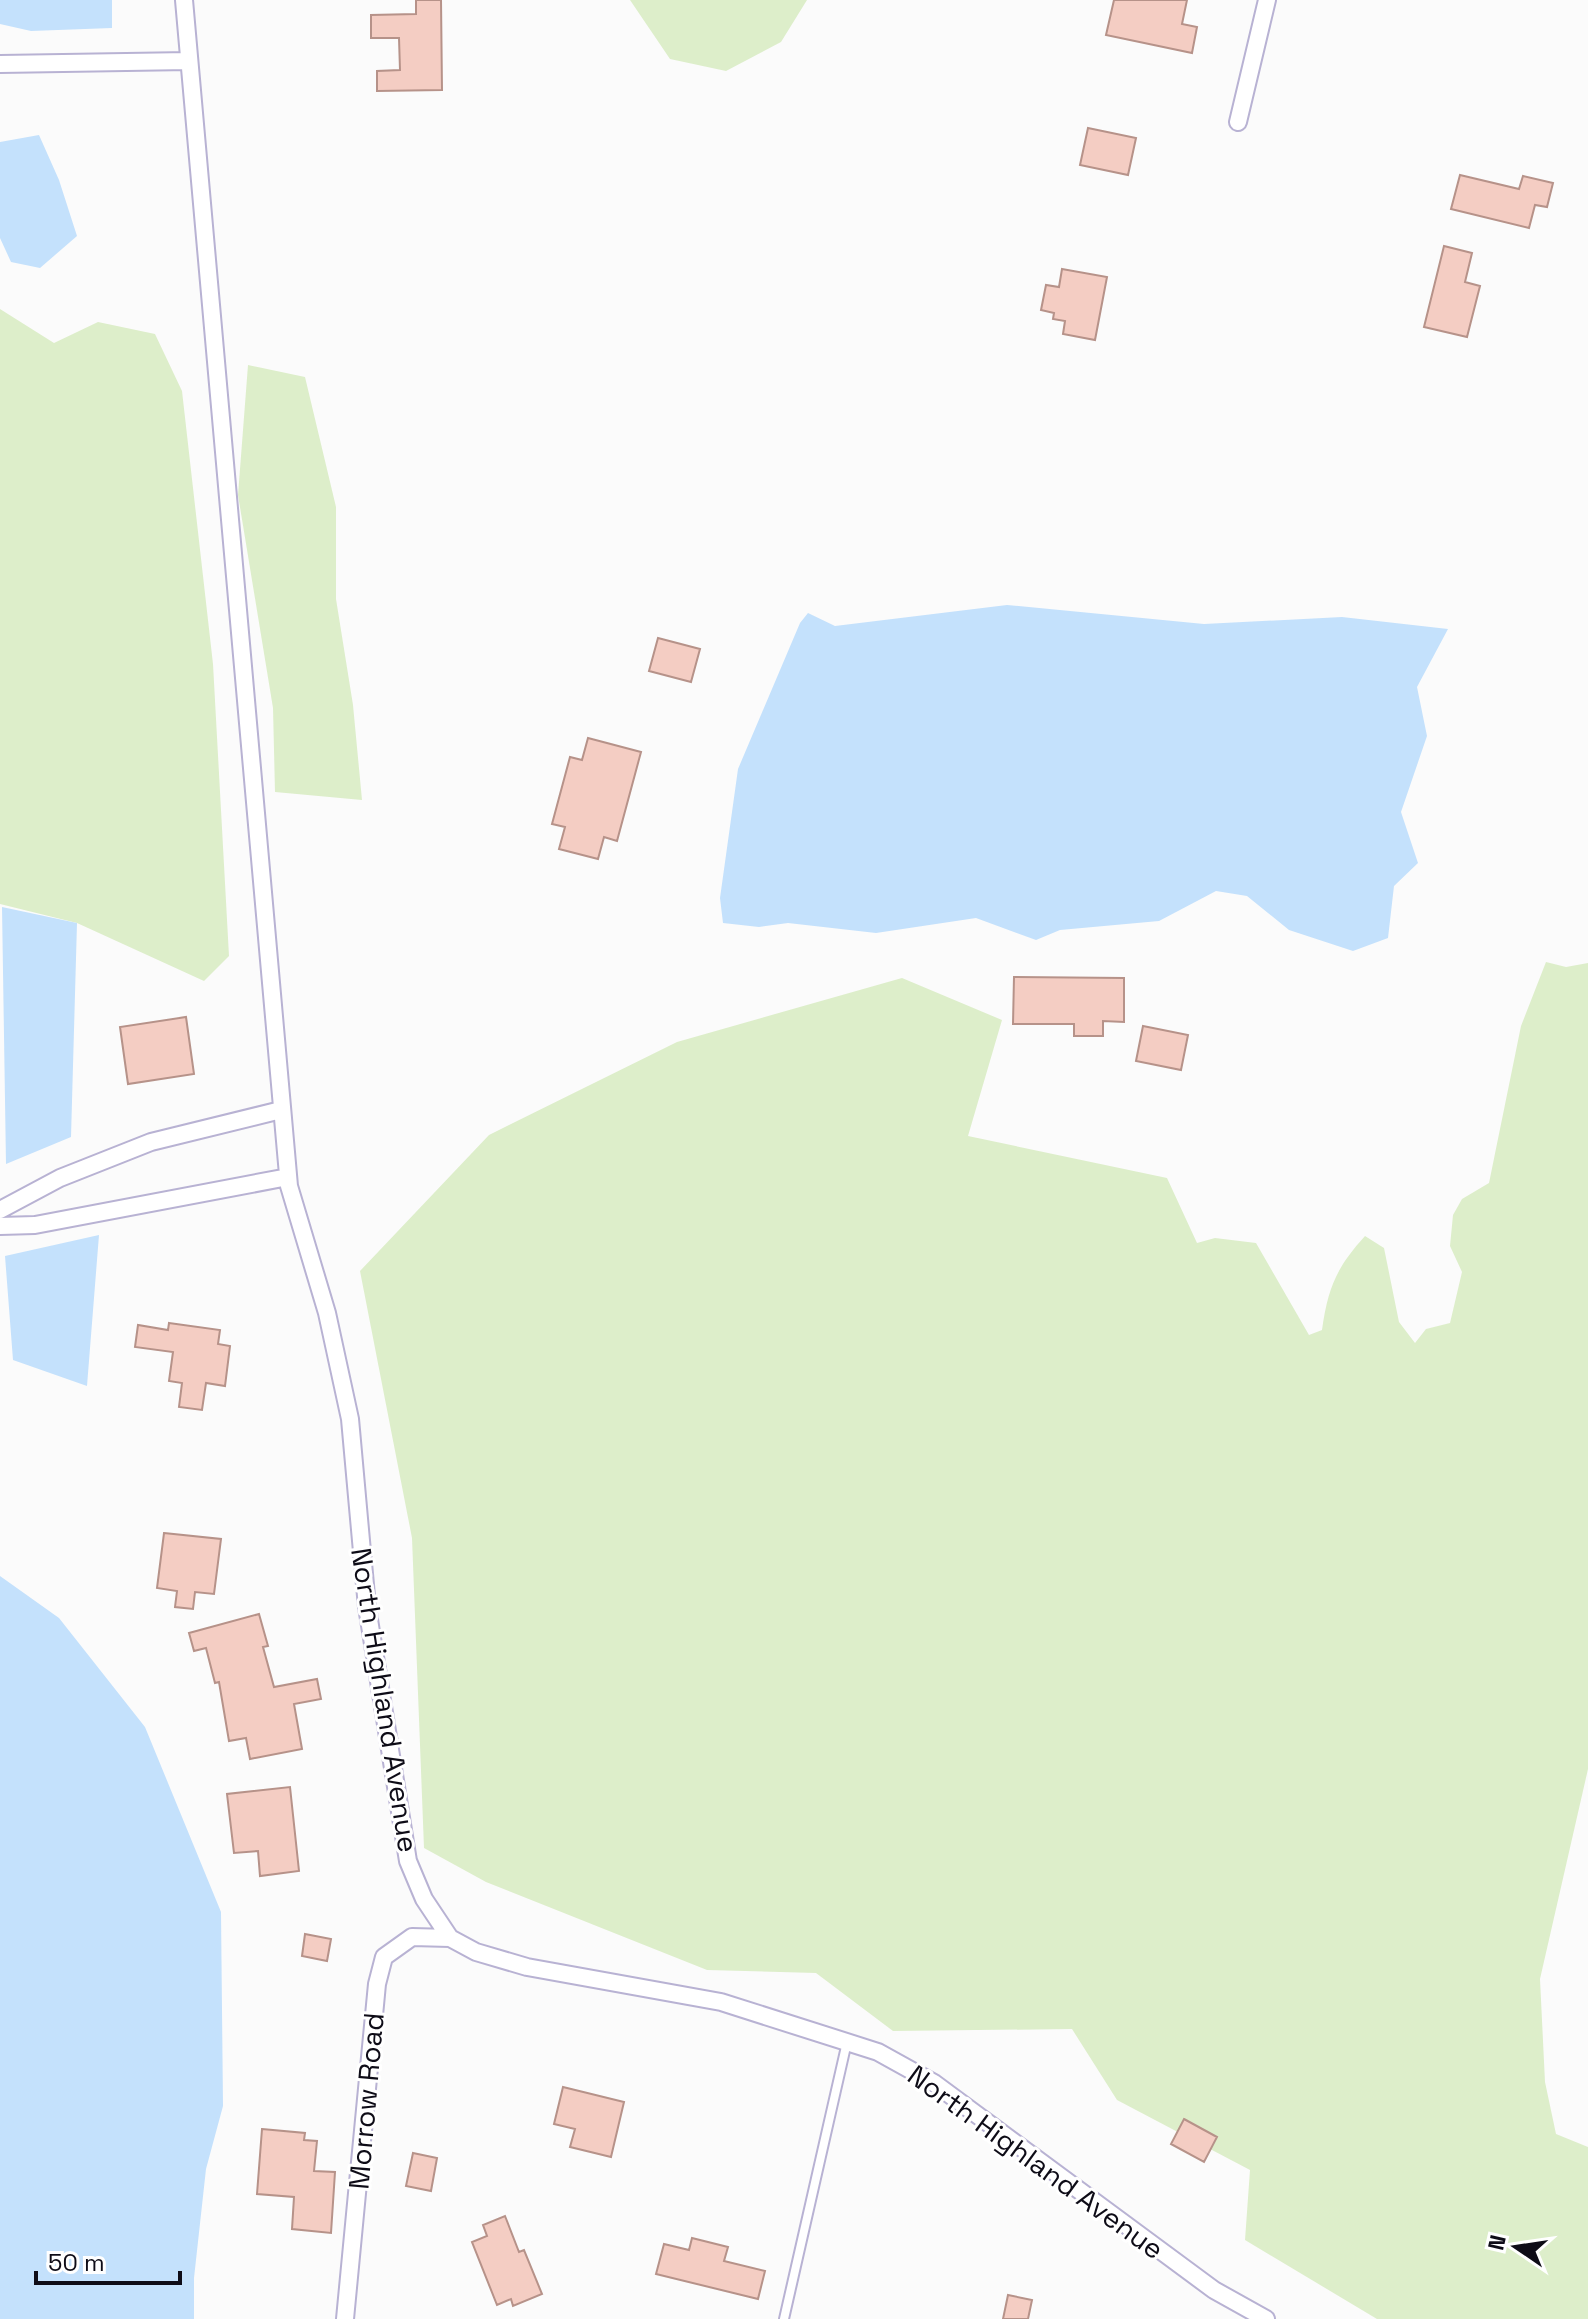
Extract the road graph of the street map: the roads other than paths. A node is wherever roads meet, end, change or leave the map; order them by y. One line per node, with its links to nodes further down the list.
1 (184, 0): 3 (street, North Highland Avenue)
2 (1267, 0): 5 (street)
3 (189, 61): 4 (street); 6 (street, North Highland Avenue)
4 (0, 64)
5 (1238, 122)
6 (281, 1110): 7 (street, North Highland Avenue); 8 (street)
7 (288, 1177): 9 (street); 10 (street, North Highland Avenue)
8 (0, 1210)
9 (0, 1226)
10 (450, 1938): 11 (street, North Highland Avenue); 12 (street, Morrow Road)
11 (847, 2041): 13 (lane); 14 (street, North Highland Avenue)
12 (345, 2319)
13 (784, 2319)
14 (1266, 2319)

